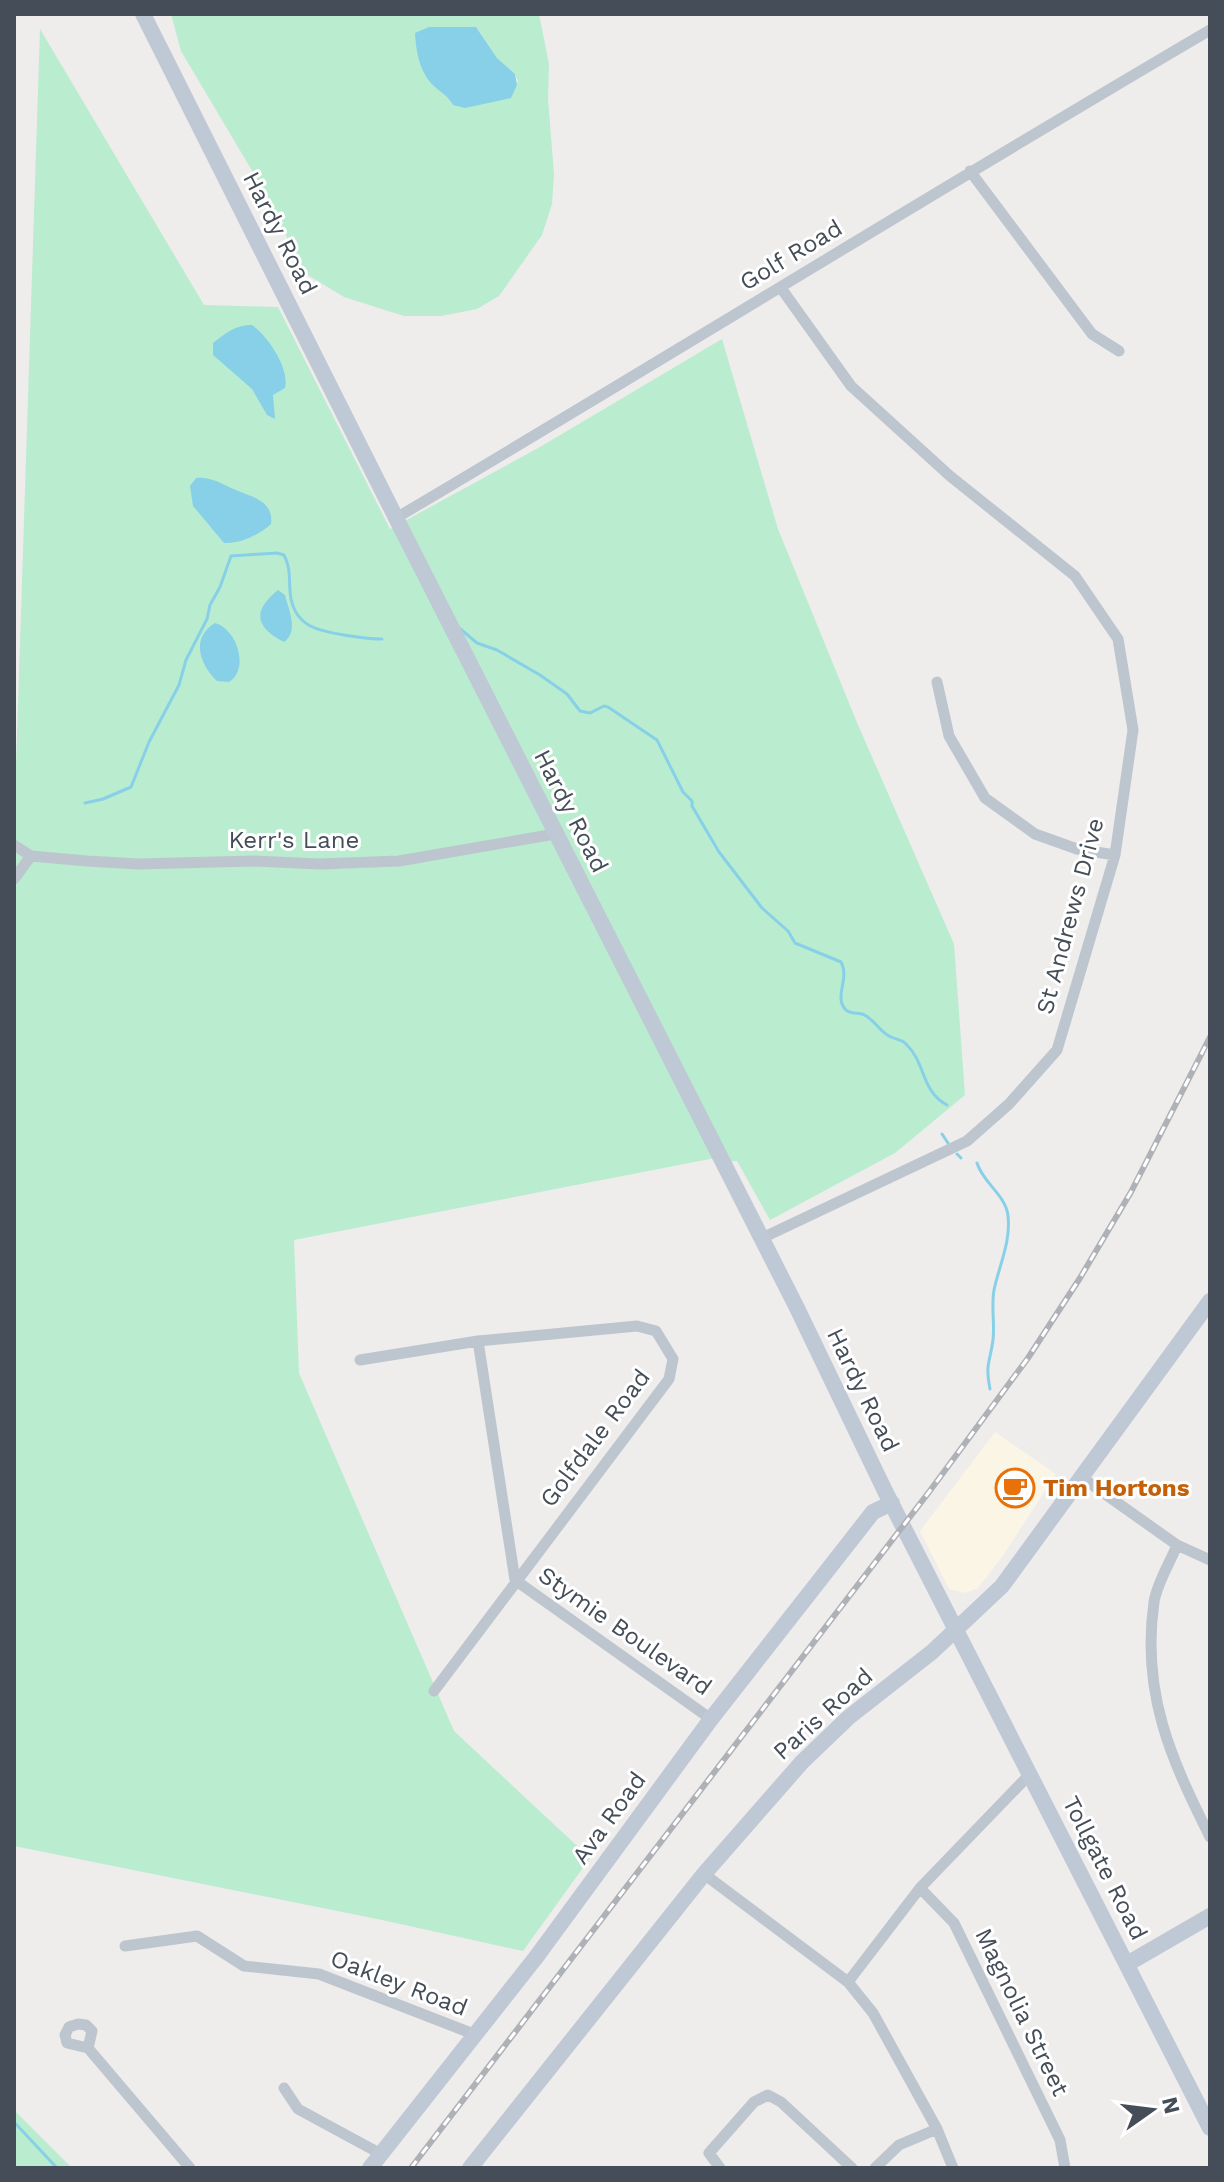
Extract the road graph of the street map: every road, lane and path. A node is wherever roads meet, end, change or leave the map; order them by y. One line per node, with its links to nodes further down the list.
1 (143, 14): 6 (main road, Hardy Road)
2 (1210, 30): 3 (street, Golf Road)
3 (970, 171): 4 (street, Golf Road); 5 (street)
4 (781, 288): 6 (street, Golf Road); 10 (street, St Andrews Drive)
5 (1119, 351)
6 (396, 518): 8 (main road, Hardy Road)
7 (937, 682): 10 (street)
8 (555, 834): 11 (street, Kerr's Lane); 13 (main road, Hardy Road)
9 (14, 845): 11 (street, Kerr's Lane)
10 (1115, 855): 13 (street, St Andrews Drive)
11 (31, 856): 12 (street)
12 (14, 879)
13 (760, 1239): 18 (main road, Hardy Road)
14 (1210, 1301): 17 (main road, Paris Road)
15 (478, 1341): 16 (street, Golfdale Road); 21 (street, Stymie Boulevard); 21 (street, Golfdale Road)
16 (360, 1360)
17 (1081, 1477): 19 (street); 22 (main road, Paris Road)
18 (892, 1503): 22 (main road, Hardy Road); 24 (main road, Ava Road)
19 (1177, 1545): 20 (street); 26 (street)
20 (1210, 1560)
21 (515, 1580): 23 (street, Golfdale Road); 24 (street, Stymie Boulevard)
22 (957, 1629): 25 (main road, Tollgate Road); 27 (main road, Paris Road)
23 (434, 1691)
24 (711, 1719): 33 (main road, Ava Road)
25 (1030, 1774): 28 (street); 31 (main road, Tollgate Road)
26 (1210, 1837)
27 (704, 1874): 32 (street); 41 (main road, Paris Road)
28 (920, 1888): 32 (street); 46 (street, Magnolia Street)
29 (1210, 1916): 31 (main road)
30 (125, 1946): 33 (street, Oakley Road)
31 (1127, 1964): 36 (main road, Tollgate Road)
32 (848, 1982): 37 (street)
33 (476, 2035): 38 (main road, Ava Road)
34 (88, 2048): 39 (street)
35 (284, 2088): 38 (street)
36 (1210, 2128)
37 (937, 2129): 44 (street); 45 (street)
38 (381, 2154): 40 (main road, Ava Road)
39 (190, 2168)
40 (370, 2168)
41 (470, 2168)
42 (720, 2168): 43 (street)
43 (852, 2168)
44 (875, 2168)
45 (953, 2168)
46 (1065, 2168)

